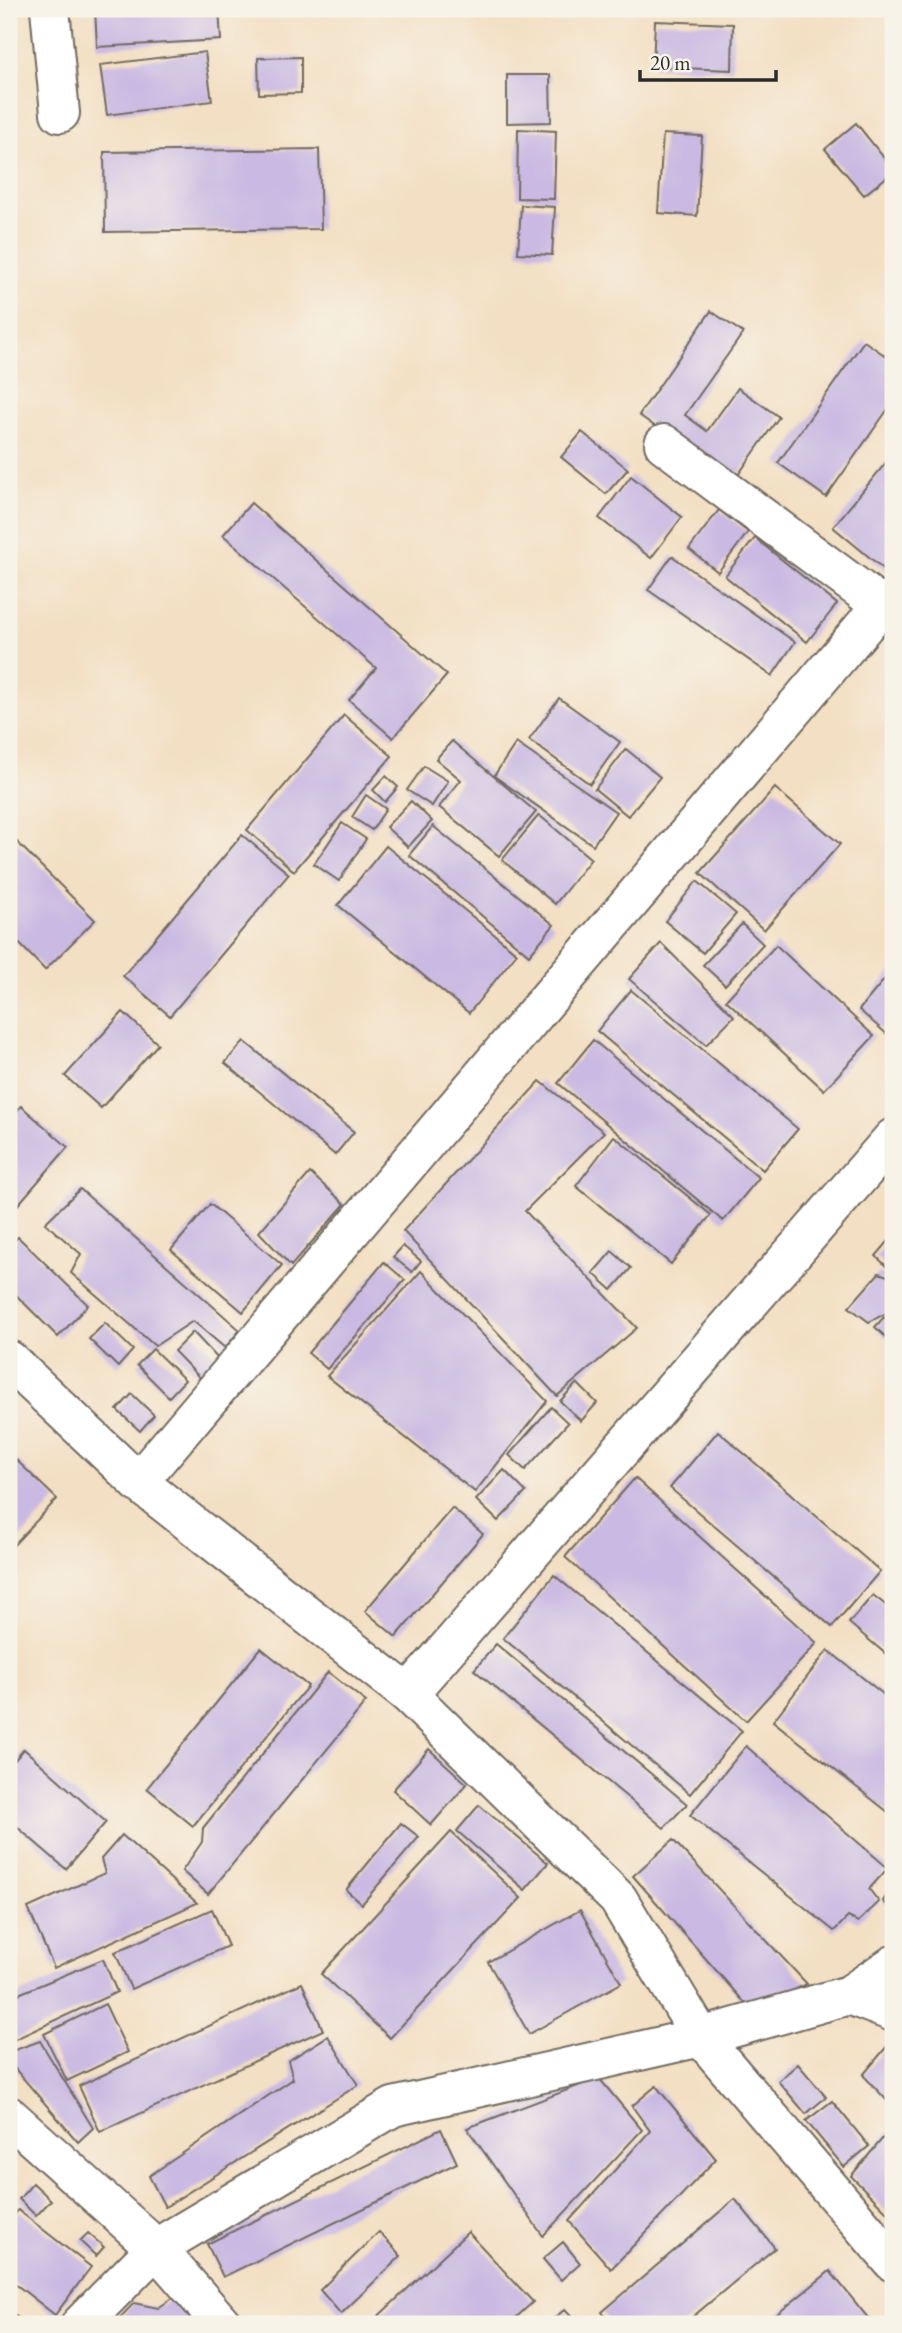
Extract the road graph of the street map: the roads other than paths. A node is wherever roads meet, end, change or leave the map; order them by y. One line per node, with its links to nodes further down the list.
1 (50, 9): 2 (street)
2 (60, 113)
3 (664, 444): 4 (street)
4 (888, 609): 7 (street)
5 (893, 1138): 8 (street)
6 (9, 1360): 7 (street)
7 (138, 1482): 8 (street)
8 (408, 1694): 12 (street)
9 (893, 1965): 10 (street)
10 (849, 1995): 11 (street); 12 (street)
11 (893, 2012)
12 (701, 2036): 14 (street); 15 (street)
13 (9, 2116): 14 (street)
14 (156, 2248): 16 (street); 17 (street)
15 (893, 2262)
16 (80, 2324)
17 (222, 2324)

